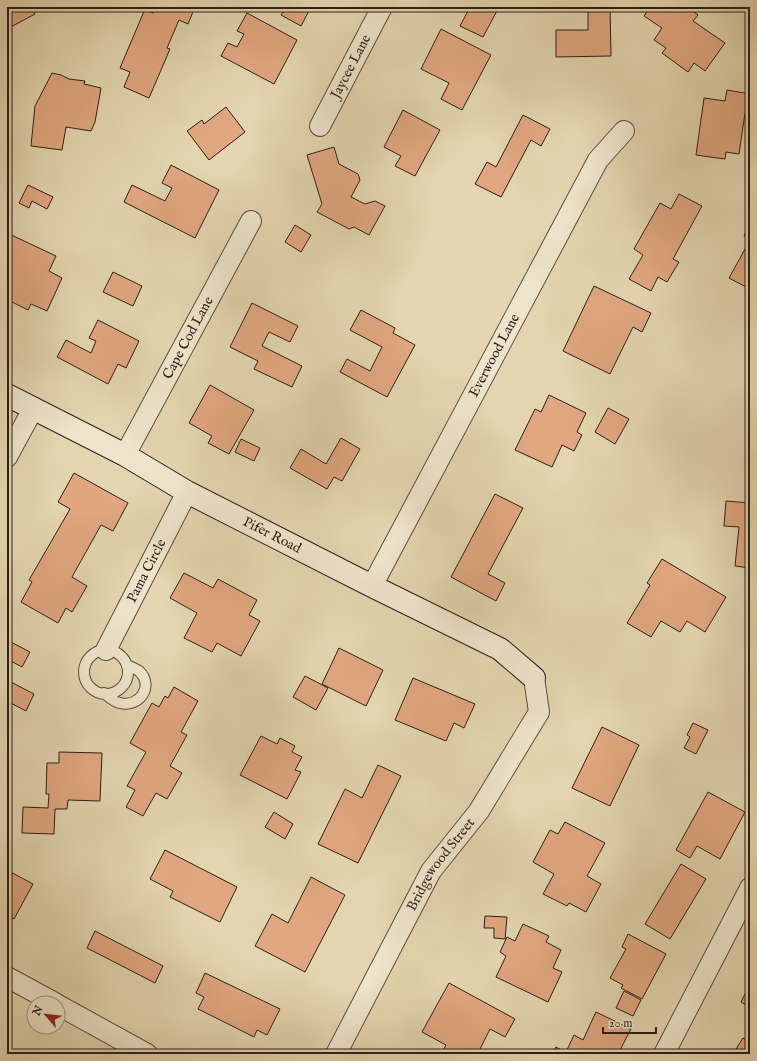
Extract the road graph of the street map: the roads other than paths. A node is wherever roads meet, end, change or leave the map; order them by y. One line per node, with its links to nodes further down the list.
1 (382, 7): 2 (street, Jaycee Lane)
2 (320, 126)
3 (624, 131): 10 (street, Everwood Lane)
4 (250, 221): 7 (street, Cape Cod Lane)
5 (7, 395): 6 (street, Pifer Road)
6 (33, 408): 7 (street, Pifer Road); 8 (street)
7 (125, 455): 9 (street, Pifer Road)
8 (7, 457)
9 (187, 492): 10 (street, Pifer Road); 11 (street, Pama Circle)
10 (372, 586): 13 (street, Pifer Road)
11 (106, 650): 12 (lane); 14 (lane)
12 (127, 665): 14 (lane); 14 (lane)
13 (534, 678): 20 (street, Bridgewood Street)
14 (104, 694)
15 (750, 888): 21 (street)
16 (7, 977): 17 (street)
17 (40, 995)
18 (66, 1009): 19 (street)
19 (147, 1054)
20 (336, 1054)
21 (664, 1054)

